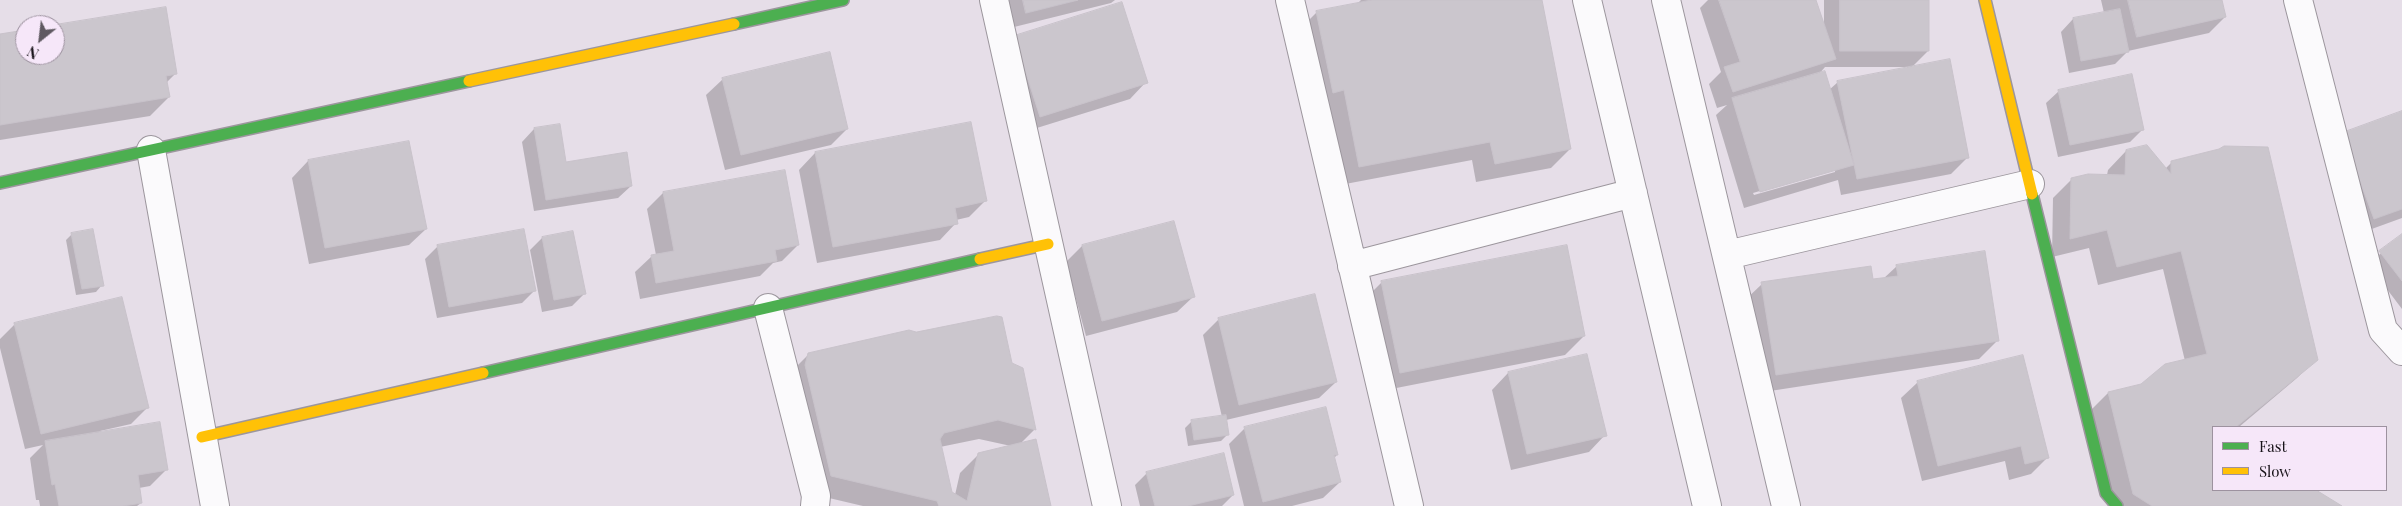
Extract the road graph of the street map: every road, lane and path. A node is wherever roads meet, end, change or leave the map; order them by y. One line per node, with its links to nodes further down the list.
1 (843, 0): 8 (street)
2 (994, 0): 12 (street)
3 (1290, 0): 14 (street)
4 (1587, 0): 11 (street)
5 (1666, 0): 13 (street)
6 (1985, 0): 10 (street)
7 (2305, 2): 16 (street)
8 (151, 150): 9 (street); 17 (street)
9 (0, 183)
10 (2030, 184): 13 (street); 24 (street)
11 (1633, 193): 14 (street); 22 (street)
12 (1048, 244): 15 (street); 20 (street)
13 (1727, 255): 23 (street)
14 (1352, 266): 21 (street)
15 (768, 308): 17 (street); 19 (street)
16 (2402, 351)
17 (202, 437): 18 (street)
18 (215, 506)
19 (815, 506)
20 (1107, 506)
21 (1409, 506)
22 (1707, 506)
23 (1786, 506)
24 (2117, 506)

